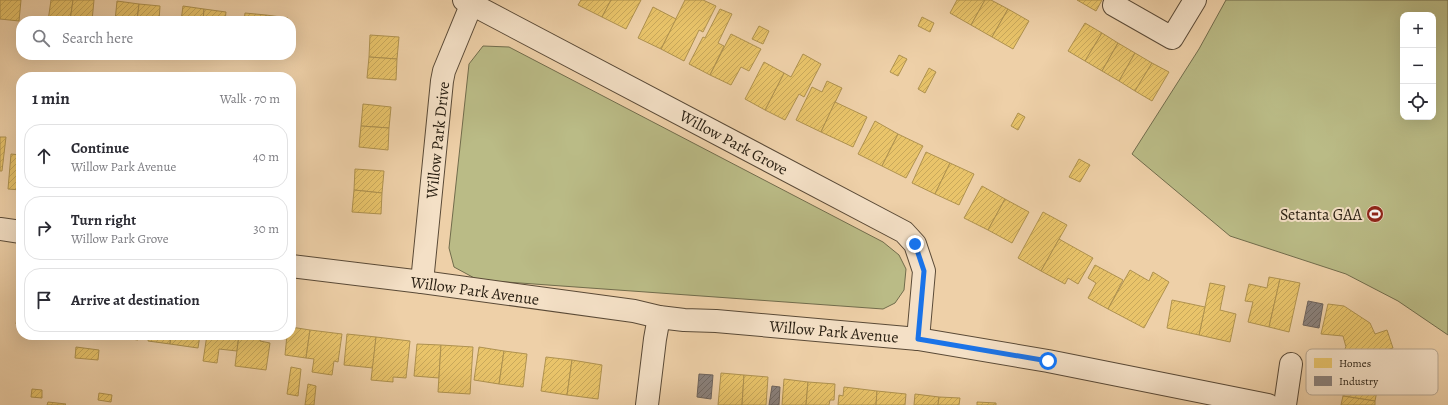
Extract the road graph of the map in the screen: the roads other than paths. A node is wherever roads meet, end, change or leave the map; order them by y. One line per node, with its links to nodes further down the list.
1 (1194, 0): 3 (street)
2 (468, 2): 7 (street, Willow Park Drive); 9 (street, Willow Park Grove)
3 (1114, 5)
4 (0, 229): 5 (street)
5 (16, 231)
6 (296, 267): 7 (street, Willow Park Avenue)
7 (422, 282): 8 (street, Willow Park Avenue)
8 (659, 317): 9 (street, Willow Park Avenue); 11 (street)
9 (918, 339): 12 (street, Willow Park Avenue)
10 (1291, 364): 13 (street)
11 (647, 405)
12 (1268, 405)
13 (1285, 405)

